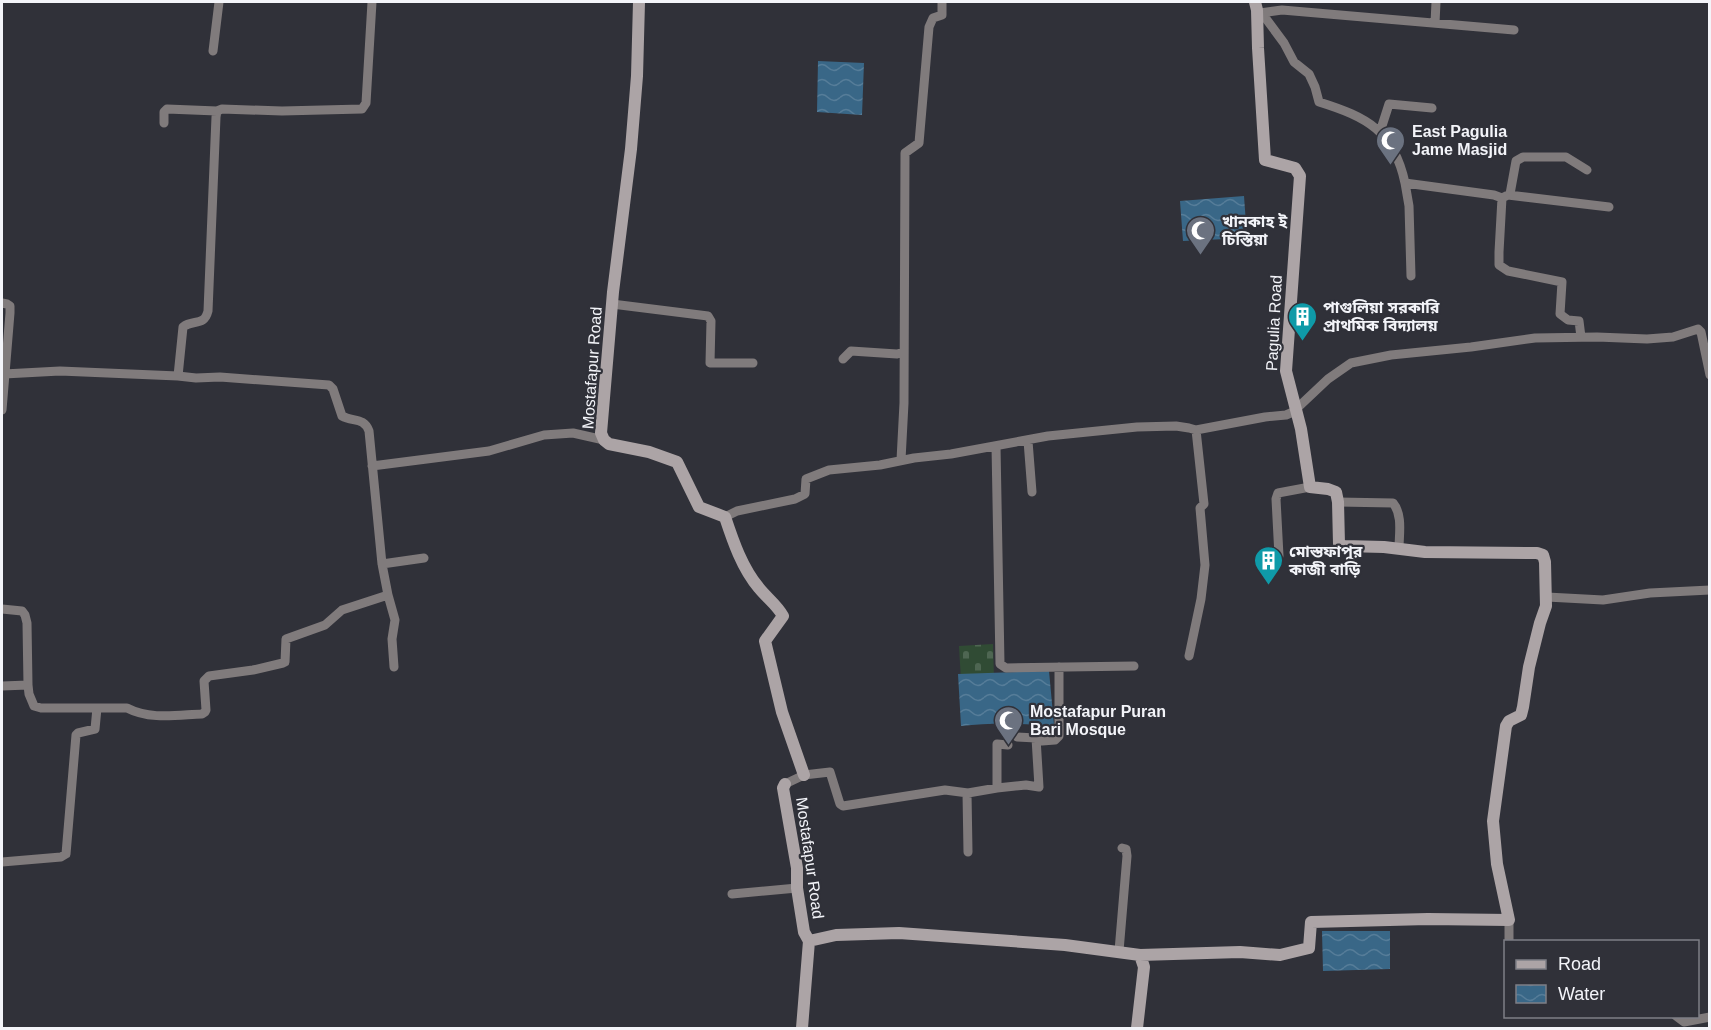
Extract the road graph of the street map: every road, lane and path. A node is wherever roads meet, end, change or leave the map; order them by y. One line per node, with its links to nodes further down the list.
1 (219, 2): 9 (street)
2 (372, 2): 11 (street)
3 (639, 2): 20 (street, Mostafapur Road)
4 (942, 2): 22 (street)
5 (1436, 2): 7 (street)
6 (1258, 8): 7 (street); 13 (street); 29 (street, Pagulia Road)
7 (1435, 23): 8 (street)
8 (1514, 30)
9 (213, 51)
10 (1432, 108): 13 (street)
11 (217, 111): 12 (street); 27 (street)
12 (164, 123)
13 (1380, 132): 15 (street)
14 (1587, 170): 16 (street)
15 (1405, 183): 16 (street); 18 (street)
16 (1505, 196): 17 (street); 21 (street)
17 (1610, 207)
18 (1411, 276)
19 (2, 303): 25 (street)
20 (612, 304): 24 (street); 31 (street, Mostafapur Road)
21 (1581, 337): 26 (street); 29 (street)
22 (904, 352): 23 (street); 34 (street)
23 (843, 359)
24 (753, 363)
25 (4, 374): 27 (street); 28 (street)
26 (1710, 375)
27 (178, 376): 35 (street)
28 (2, 410)
29 (1296, 410): 30 (street); 36 (street)
30 (1196, 430): 32 (street); 48 (street)
31 (604, 440): 35 (street); 39 (street, Mostafapur Road)
32 (1028, 441): 33 (street); 37 (street)
33 (996, 446): 34 (street); 51 (street)
34 (901, 460): 39 (street)
35 (372, 466): 43 (street)
36 (1310, 487): 38 (street); 41 (street)
37 (1032, 492)
38 (1338, 502): 40 (street); 40 (street)
39 (725, 517): 58 (street, Mostafapur Road)
40 (1399, 549): 46 (street)
41 (1279, 556)
42 (424, 558): 43 (street)
43 (382, 564): 45 (street)
44 (1710, 590): 46 (street)
45 (388, 596): 50 (street); 54 (street)
46 (1547, 597): 67 (street)
47 (2, 609): 52 (street)
48 (1189, 656)
49 (1134, 666): 51 (street)
50 (394, 667)
51 (1059, 667): 56 (street)
52 (28, 685): 53 (street); 54 (street)
53 (2, 686)
54 (97, 708): 64 (street)
55 (1017, 737): 60 (street)
56 (1042, 741)
57 (1008, 745): 60 (street)
58 (804, 775): 59 (street, Mostafapur Road); 61 (street)
59 (785, 784): 65 (street, Mostafapur Road)
60 (997, 788): 61 (street)
61 (967, 793): 63 (street)
62 (1122, 848): 70 (street)
63 (968, 852)
64 (2, 862)
65 (797, 888): 66 (street); 69 (street, Mostafapur Road)
66 (732, 894)
67 (1509, 920): 68 (street); 71 (street)
68 (1509, 940)
69 (809, 941): 70 (street); 74 (street)
70 (1119, 951): 71 (street)
71 (1140, 955): 75 (street)
72 (1710, 1017): 73 (street)
73 (1678, 1018)
74 (802, 1029)
75 (1137, 1029)

